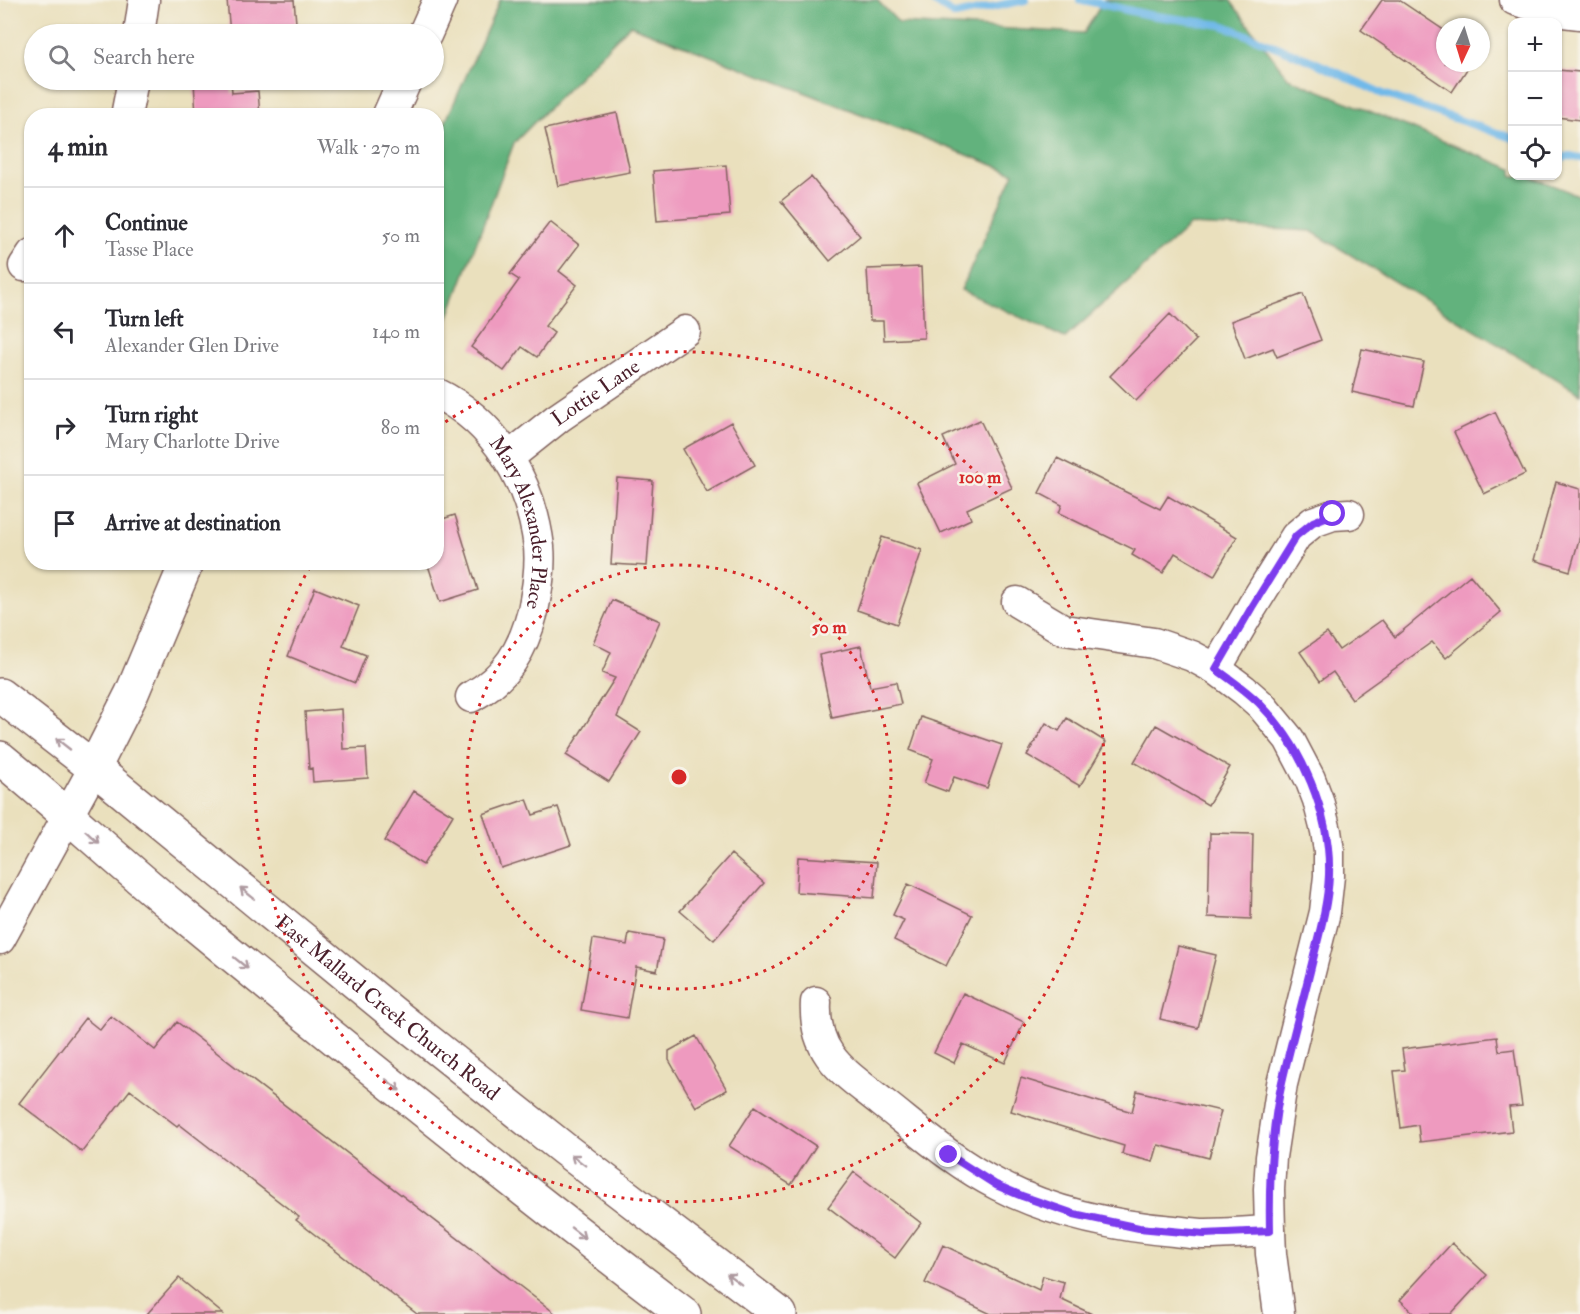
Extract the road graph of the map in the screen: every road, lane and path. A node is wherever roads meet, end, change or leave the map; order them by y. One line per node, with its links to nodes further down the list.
1 (144, 0): 5 (street)
2 (440, 0): 6 (main road)
3 (1515, 0): 4 (street)
4 (1580, 14)
5 (140, 24)
6 (429, 24)
7 (131, 90): 9 (street)
8 (401, 90): 10 (main road)
9 (128, 108)
10 (393, 108)
11 (685, 331): 13 (street, Lottie Lane)
12 (444, 397): 13 (street, Mary Alexander Place)
13 (508, 457): 19 (street, Mary Alexander Place)
14 (1349, 514): 17 (street)
15 (184, 570): 21 (main road)
16 (1017, 602): 17 (street)
17 (1216, 669): 25 (street)
18 (0, 695): 21 (main road, East Mallard Creek Church Road, one-way to 18)
19 (471, 697)
20 (0, 758): 22 (main road)
21 (94, 768): 22 (street); 27 (main road, East Mallard Creek Church Road, one-way to 21)
22 (67, 815): 23 (street); 26 (main road, one-way to 26)
23 (0, 939)
24 (816, 1002): 25 (street)
25 (1270, 1231): 28 (street)
26 (684, 1314)
27 (780, 1314)
28 (1279, 1314)

